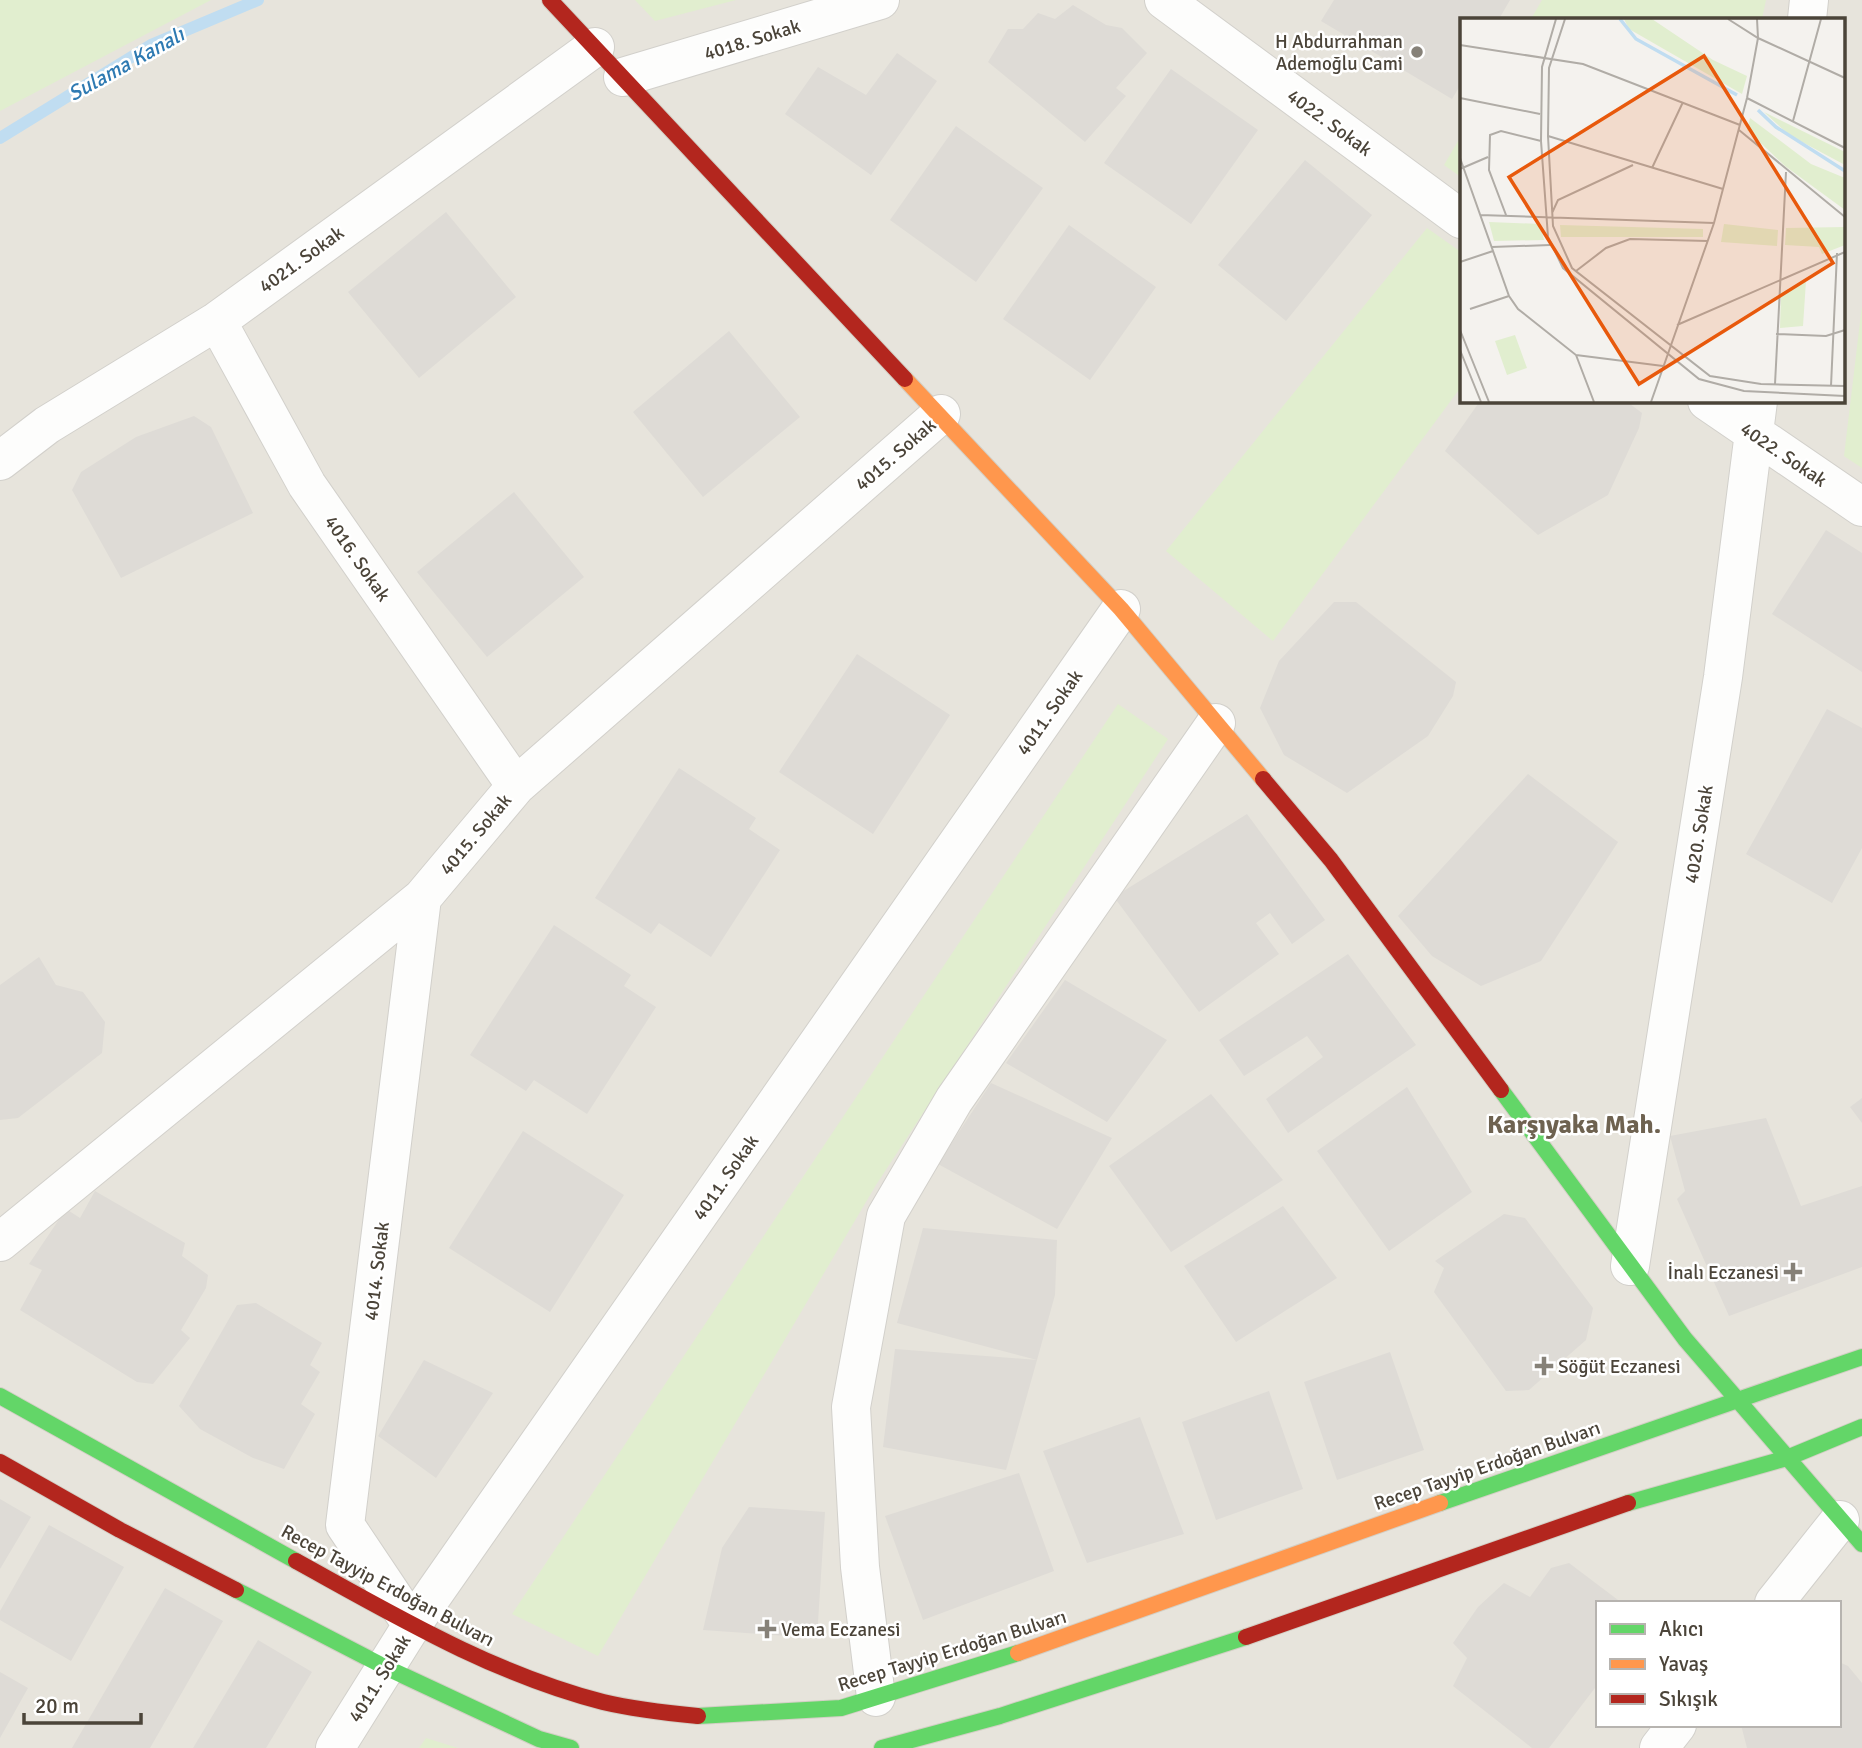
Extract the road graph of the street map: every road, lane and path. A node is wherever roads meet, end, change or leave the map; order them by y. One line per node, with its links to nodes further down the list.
1 (550, 0): 6 (main road)
2 (880, 0): 7 (street, 4018. Sokak)
3 (1164, 0): 8 (street, 4022. Sokak)
4 (1809, 0): 5 (street)
5 (1807, 18)
6 (595, 47): 7 (main road); 9 (street, 4021. Sokak)
7 (624, 77): 11 (main road)
8 (1460, 218)
9 (217, 321): 13 (street, 4021. Sokak); 17 (street, 4016. Sokak)
10 (1710, 402): 12 (street, 4022. Sokak)
11 (941, 414): 15 (main road); 17 (street, 4015. Sokak)
12 (1756, 418): 14 (street, 4022. Sokak); 20 (street, 4020. Sokak)
13 (0, 461)
14 (1862, 506)
15 (1121, 609): 16 (main road); 29 (street, 4011. Sokak)
16 (1216, 723): 20 (main road); 31 (street)
17 (516, 786): 18 (street, 4015. Sokak)
18 (422, 898): 19 (street, 4015. Sokak); 29 (street, 4014. Sokak)
19 (0, 1242)
20 (1630, 1266): 23 (main road)
21 (1862, 1357): 23 (main road, Recep Tayyip Erdoğan Bulvarı)
22 (0, 1396): 29 (main road, Recep Tayyip Erdoğan Bulvarı)
23 (1738, 1401): 25 (main road); 31 (main road, Recep Tayyip Erdoğan Bulvarı)
24 (1862, 1427): 25 (main road)
25 (1787, 1458): 27 (main road); 35 (main road)
26 (0, 1462): 30 (main road)
27 (1851, 1532): 28 (street)
28 (1776, 1601)
29 (412, 1625): 30 (street, 4011. Sokak); 31 (main road, Recep Tayyip Erdoğan Bulvarı)
30 (385, 1667): 33 (street, 4011. Sokak); 34 (main road)
31 (876, 1697)
32 (1675, 1727): 36 (street)
33 (335, 1748)
34 (571, 1748)
35 (881, 1748)
36 (1659, 1748)

